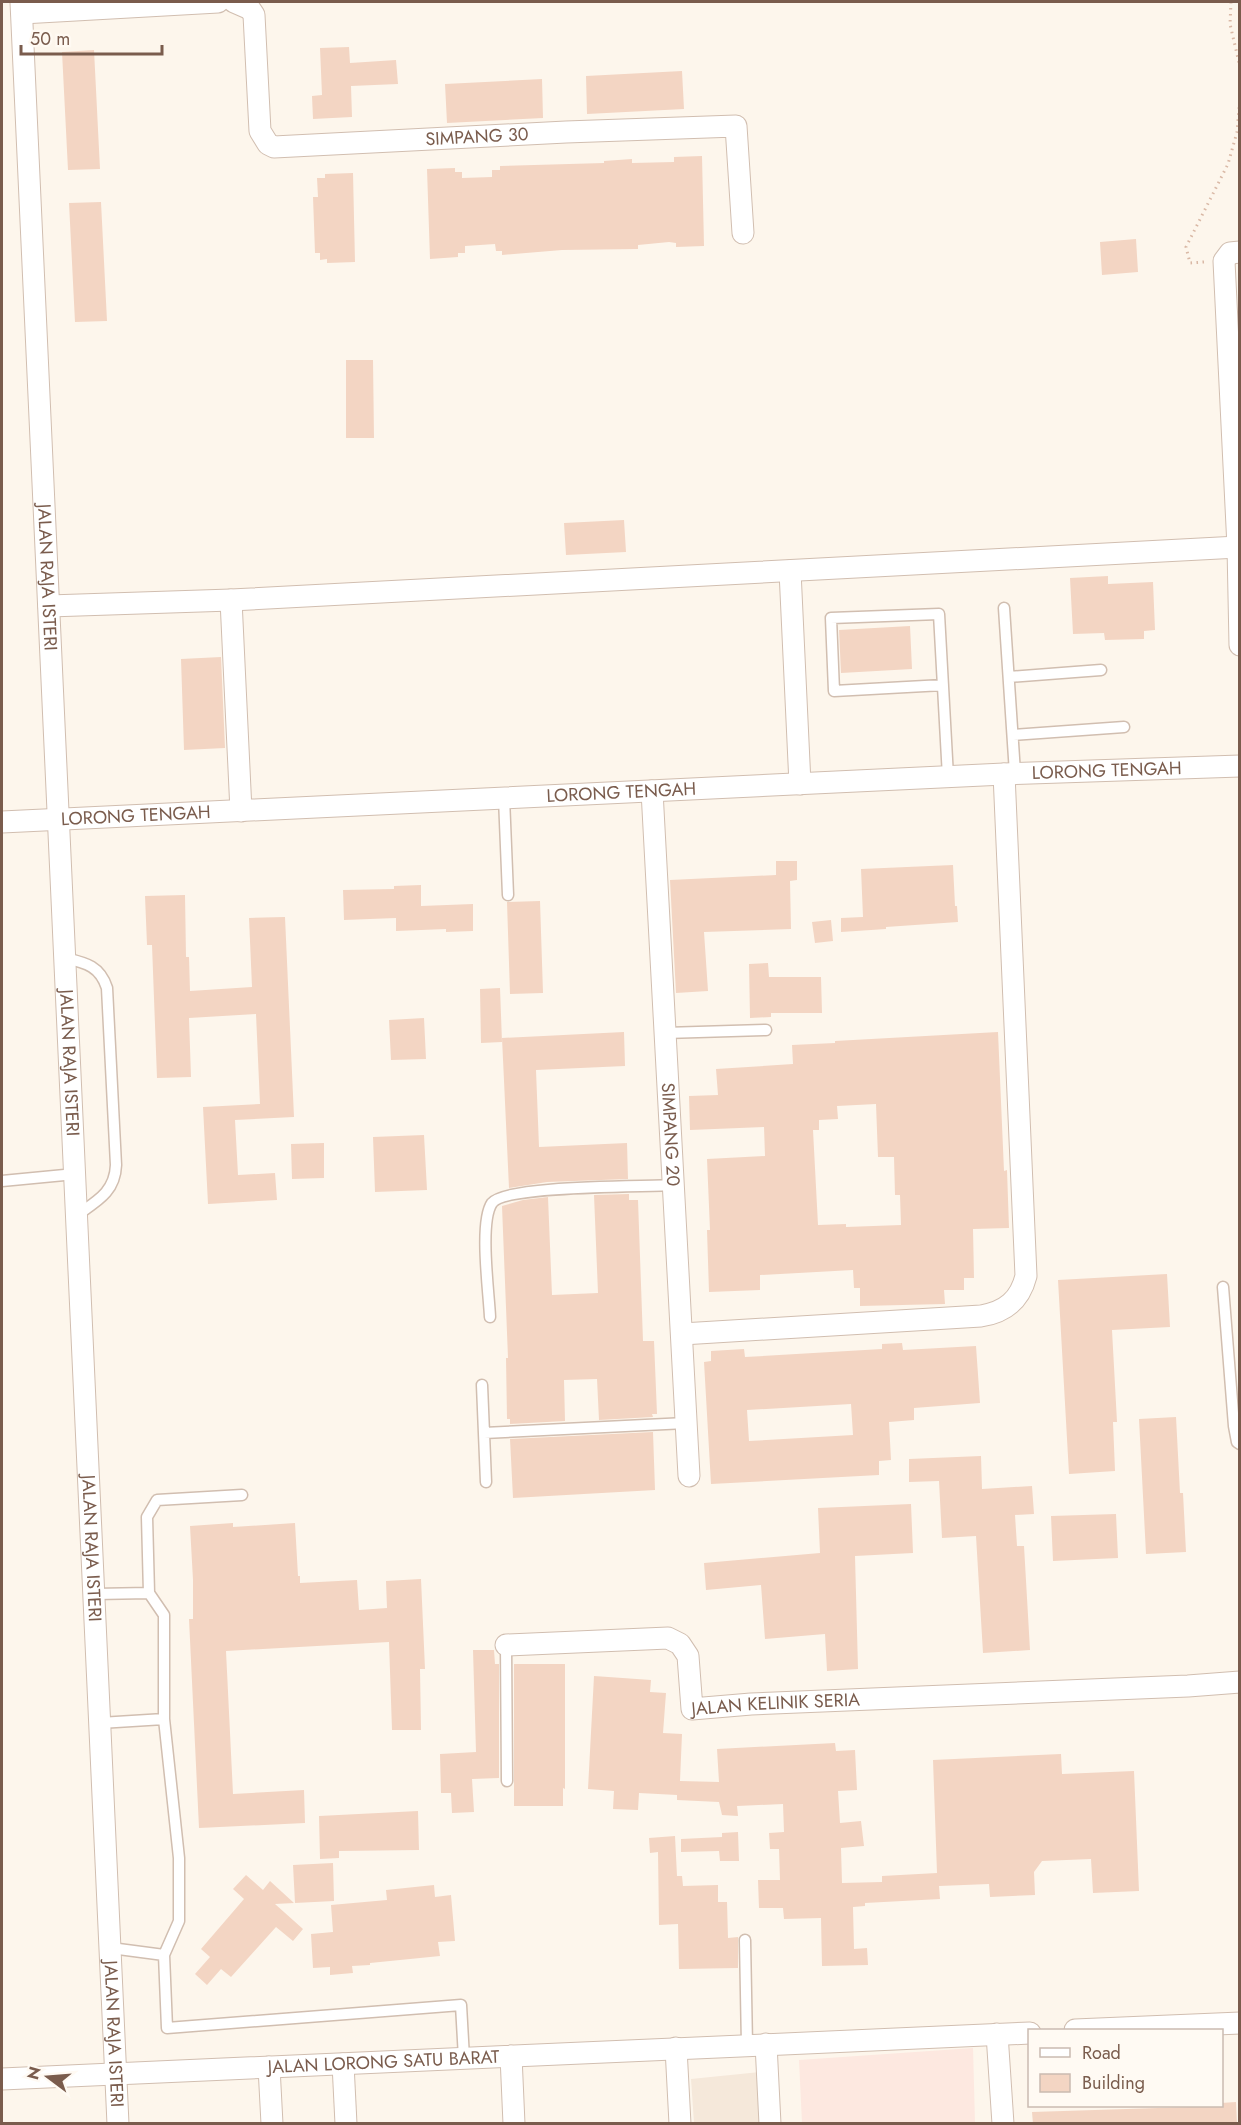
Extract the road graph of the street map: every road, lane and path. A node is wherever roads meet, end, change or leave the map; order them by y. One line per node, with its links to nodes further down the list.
1 (218, 2): 4 (street)
2 (234, 2): 7 (street, SIMPANG 30)
3 (1231, 2): 5 (path)
4 (21, 7): 12 (street, JALAN RAJA ISTERI)
5 (1239, 67)
6 (1239, 97): 8 (path)
7 (744, 233)
8 (1232, 257): 9 (street)
9 (1238, 547): 10 (street); 14 (street)
10 (790, 571): 11 (street); 23 (street)
11 (231, 600): 12 (street); 26 (street)
12 (49, 606): 27 (street, JALAN RAJA ISTERI)
13 (1004, 608): 16 (lane)
14 (1239, 645)
15 (1101, 670): 16 (lane)
16 (1009, 677): 19 (lane)
17 (943, 685): 17 (lane); 22 (lane)
18 (1124, 727): 19 (lane)
19 (1013, 735): 21 (lane)
20 (1239, 766): 21 (street, LORONG TENGAH)
21 (1009, 774): 22 (street, LORONG TENGAH); 41 (street)
22 (948, 777): 23 (street, LORONG TENGAH)
23 (800, 784): 24 (street, LORONG TENGAH)
24 (652, 791): 25 (street, LORONG TENGAH); 32 (street, SIMPANG 20)
25 (504, 798): 26 (street, LORONG TENGAH); 29 (lane)
26 (242, 811): 27 (street, LORONG TENGAH)
27 (59, 820): 28 (street, LORONG TENGAH); 30 (street, JALAN RAJA ISTERI)
28 (2, 822)
29 (508, 895)
30 (65, 958): 33 (street, JALAN RAJA ISTERI); 36 (lane)
31 (766, 1030): 32 (lane)
32 (665, 1033): 35 (street, SIMPANG 20)
33 (75, 1174): 34 (lane); 36 (street, JALAN RAJA ISTERI)
34 (2, 1181)
35 (674, 1185): 38 (lane); 41 (street, SIMPANG 20)
36 (77, 1215): 50 (street, JALAN RAJA ISTERI)
37 (1222, 1287): 40 (lane)
38 (490, 1317)
39 (1239, 1331): 40 (lane)
40 (1227, 1332): 45 (lane)
41 (682, 1334): 43 (street, SIMPANG 20)
42 (482, 1385): 44 (lane)
43 (686, 1423): 44 (lane); 46 (street, SIMPANG 20)
44 (484, 1433): 47 (lane)
45 (1239, 1444)
46 (689, 1476)
47 (486, 1482)
48 (242, 1495): 49 (lane)
49 (149, 1593): 50 (lane); 53 (lane)
50 (95, 1594): 54 (street, JALAN RAJA ISTERI)
51 (506, 1645): 52 (street, JALAN KELINIK SERIA); 55 (lane, JALAN KELINIK SERIA)
52 (1239, 1682)
53 (164, 1719): 54 (lane); 58 (lane)
54 (100, 1723): 57 (street, JALAN RAJA ISTERI)
55 (507, 1781)
56 (745, 1940): 63 (lane)
57 (111, 1948): 58 (lane); 69 (street, JALAN RAJA ISTERI)
58 (164, 1955): 66 (lane)
59 (1239, 2023): 60 (street)
60 (1116, 2029)
61 (1028, 2033): 62 (street, JALAN LORONG SATU BARAT)
62 (997, 2034): 63 (street, JALAN LORONG SATU BARAT); 77 (street)
63 (757, 2045): 64 (street, JALAN LORONG SATU BARAT); 76 (street)
64 (676, 2049): 65 (street, JALAN LORONG SATU BARAT); 75 (street)
65 (511, 2056): 66 (street, JALAN LORONG SATU BARAT); 74 (street)
66 (464, 2058): 67 (street, JALAN LORONG SATU BARAT)
67 (343, 2064): 68 (street, JALAN LORONG SATU BARAT); 73 (street)
68 (268, 2067): 69 (street, JALAN LORONG SATU BARAT); 72 (street)
69 (116, 2074): 70 (street, JALAN LORONG SATU BARAT); 71 (street, JALAN RAJA ISTERI)
70 (2, 2079)
71 (118, 2124)
72 (272, 2124)
73 (346, 2124)
74 (514, 2124)
75 (680, 2124)
76 (770, 2124)
77 (1003, 2124)

